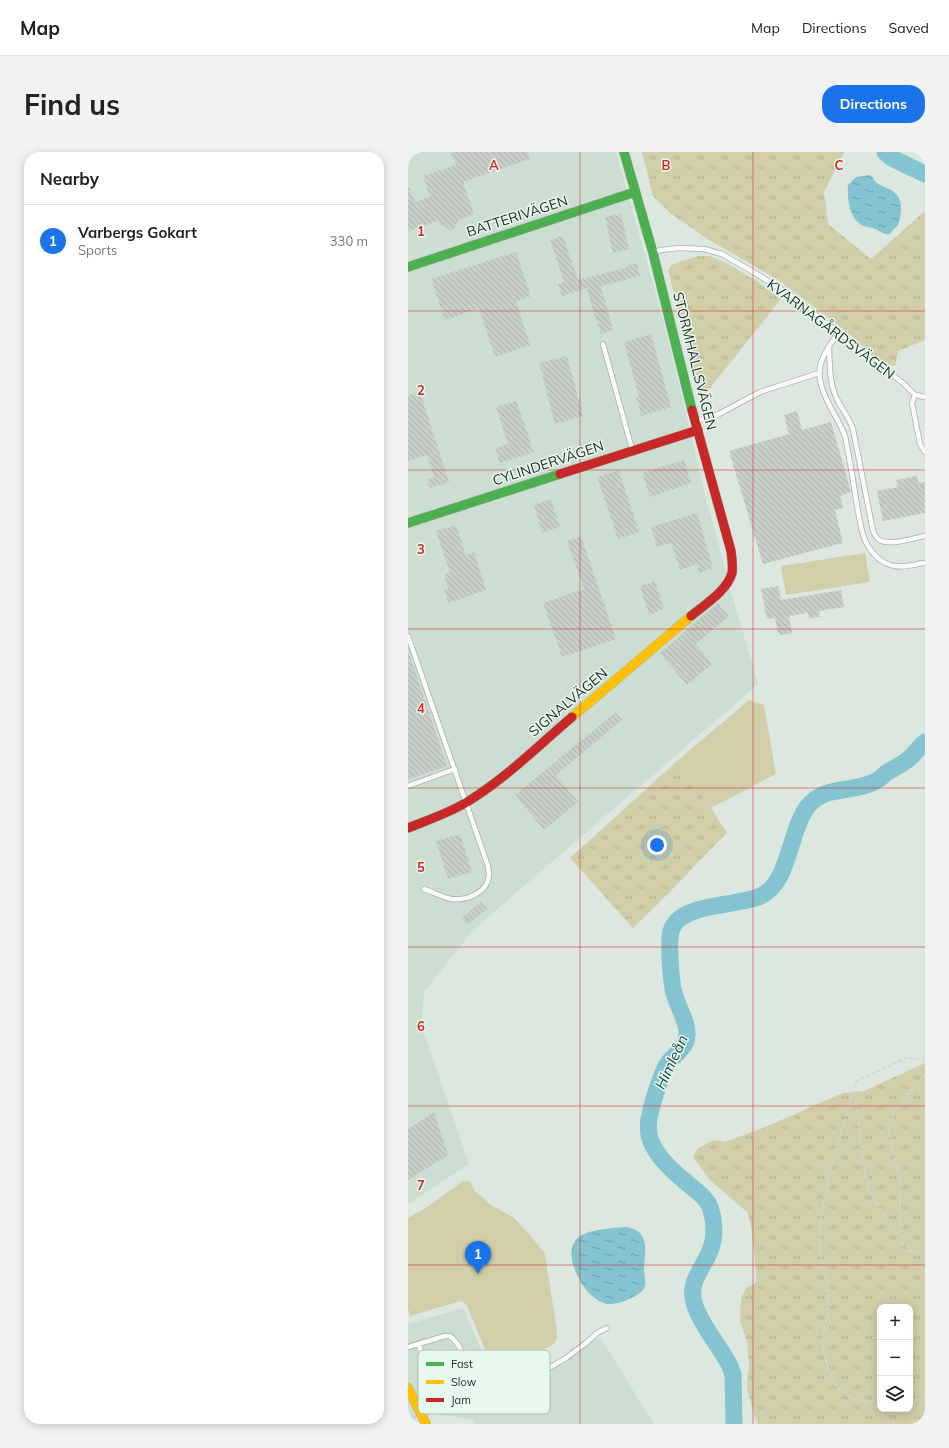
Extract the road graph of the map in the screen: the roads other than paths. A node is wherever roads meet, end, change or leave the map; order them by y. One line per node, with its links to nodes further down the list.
1 (624, 152): 2 (street, STORMHALLSVÄGEN)
2 (635, 192): 3 (street, STORMHALLSVÄGEN); 4 (street, BATTERIVÄGEN)
3 (653, 253): 5 (lane, KVARNAGÅRDSVÄGEN); 11 (street, STORMHALLSVÄGEN)
4 (408, 267)
5 (838, 333): 7 (lane); 9 (lane, KVARNAGÅRDSVÄGEN)
6 (603, 344): 12 (lane)
7 (828, 347): 8 (lane); 15 (lane)
8 (819, 372): 11 (lane); 16 (lane)
9 (915, 395): 10 (lane, KVARNAGÅRDSVÄGEN); 13 (lane)
10 (925, 397)
11 (696, 426): 12 (street, CYLINDERVÄGEN); 17 (street, STORMHALLSVÄGEN)
12 (633, 450): 14 (street, CYLINDERVÄGEN)
13 (925, 452)
14 (408, 523)
15 (925, 536)
16 (925, 563)
17 (731, 577): 21 (street, SIGNALVÄGEN)
18 (408, 636): 19 (lane)
19 (455, 769): 20 (lane); 21 (lane)
20 (408, 786)
21 (466, 803): 22 (street, SIGNALVÄGEN); 23 (lane)
22 (408, 828)
23 (424, 889)
24 (607, 1328): 29 (lane)
25 (418, 1344): 26 (lane); 27 (lane); 28 (lane)
26 (408, 1346)
27 (421, 1350)
28 (461, 1350)
29 (550, 1367)
30 (408, 1388): 31 (street)
31 (418, 1408)
32 (421, 1414): 33 (street)
33 (426, 1424)

